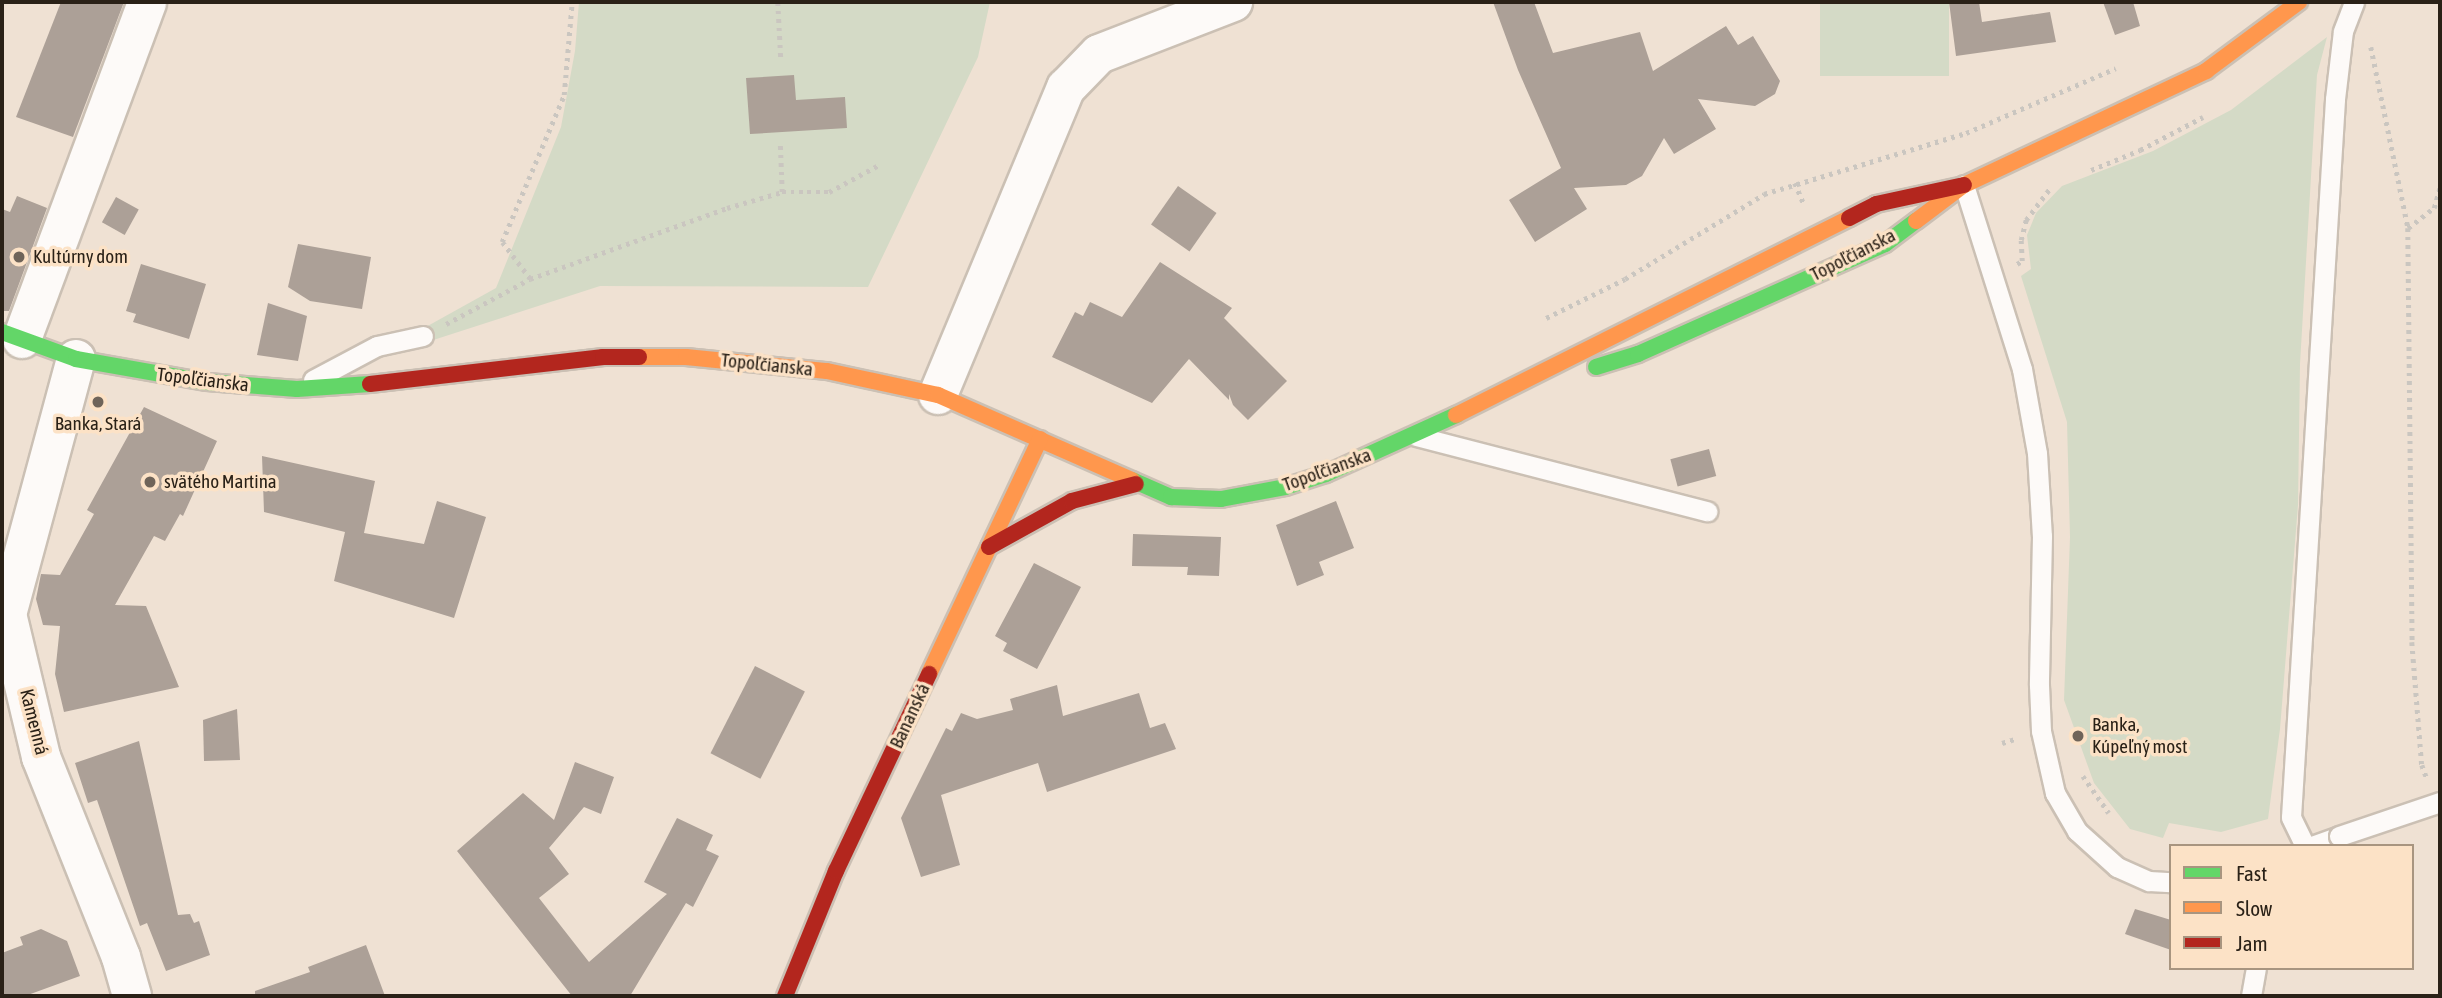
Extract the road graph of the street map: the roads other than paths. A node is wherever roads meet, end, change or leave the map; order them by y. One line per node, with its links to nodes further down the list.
1 (146, 2): 6 (street)
2 (1233, 2): 10 (street)
3 (2299, 2): 5 (main road, Topoľčianska)
4 (2354, 2): 19 (lane)
5 (1964, 185): 11 (main road, Topoľčianska); 11 (main road, Topoľčianska); 21 (lane)
6 (12, 335): 8 (main road, Topoľčianska)
7 (423, 336): 9 (lane)
8 (76, 359): 9 (main road, Topoľčianska); 17 (street, Kamenná)
9 (297, 389): 10 (main road, Topoľčianska)
10 (939, 395): 13 (main road, Topoľčianska)
11 (1498, 396): 12 (main road, Topoľčianska)
12 (1415, 435): 14 (main road, Topoľčianska); 15 (lane)
13 (1040, 439): 14 (main road, Topoľčianska); 16 (main road, Bananská)
14 (1136, 484): 16 (main road)
15 (1707, 511)
16 (989, 547): 24 (main road, Bananská)
17 (4, 615): 23 (street, Kamenná)
18 (2440, 802): 20 (lane, bridge)
19 (2304, 844)
20 (2317, 844)
21 (2169, 882)
22 (2256, 970): 25 (lane)
23 (132, 996)
24 (785, 996)
25 (2250, 996)

